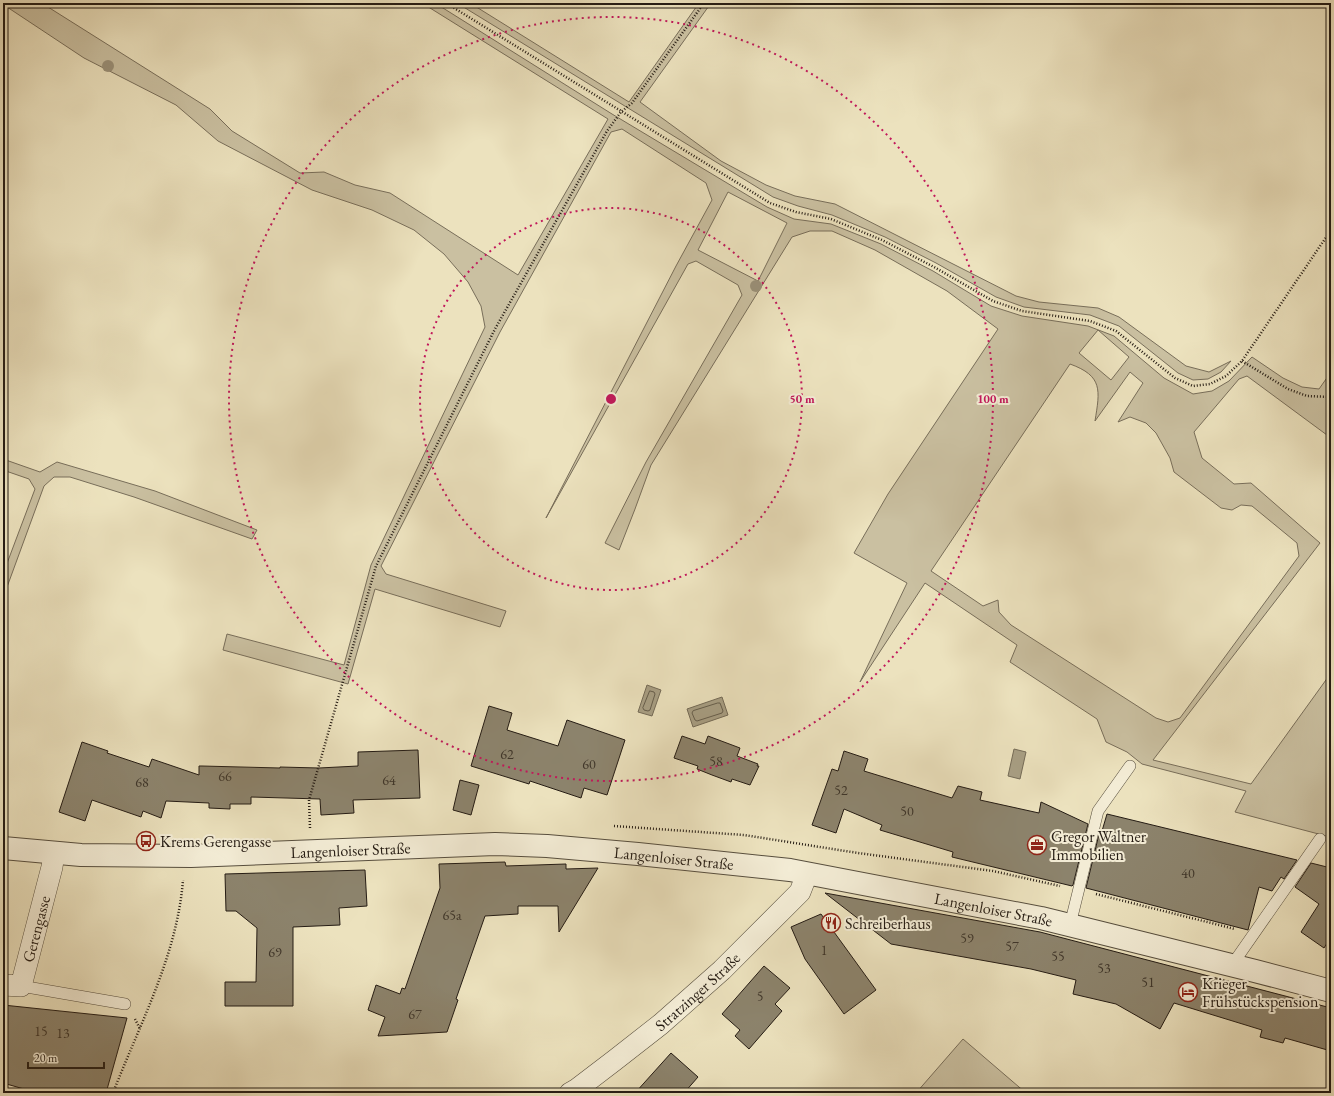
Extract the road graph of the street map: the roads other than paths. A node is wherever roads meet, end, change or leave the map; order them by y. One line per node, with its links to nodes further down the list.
1 (1130, 766): 6 (lane)
2 (1320, 838): 7 (lane)
3 (3, 848): 4 (street, Langenloiser Straße)
4 (54, 853): 5 (street, Langenloiser Straße); 8 (street, Gerengasse)
5 (807, 874): 6 (street, Langenloiser Straße); 11 (street, Stratzinger Straße)
6 (1070, 925): 7 (street, Langenloiser Straße)
7 (1232, 965): 9 (street, Langenloiser Straße)
8 (12, 986): 10 (lane)
9 (1331, 991)
10 (125, 1004)
11 (576, 1092)

